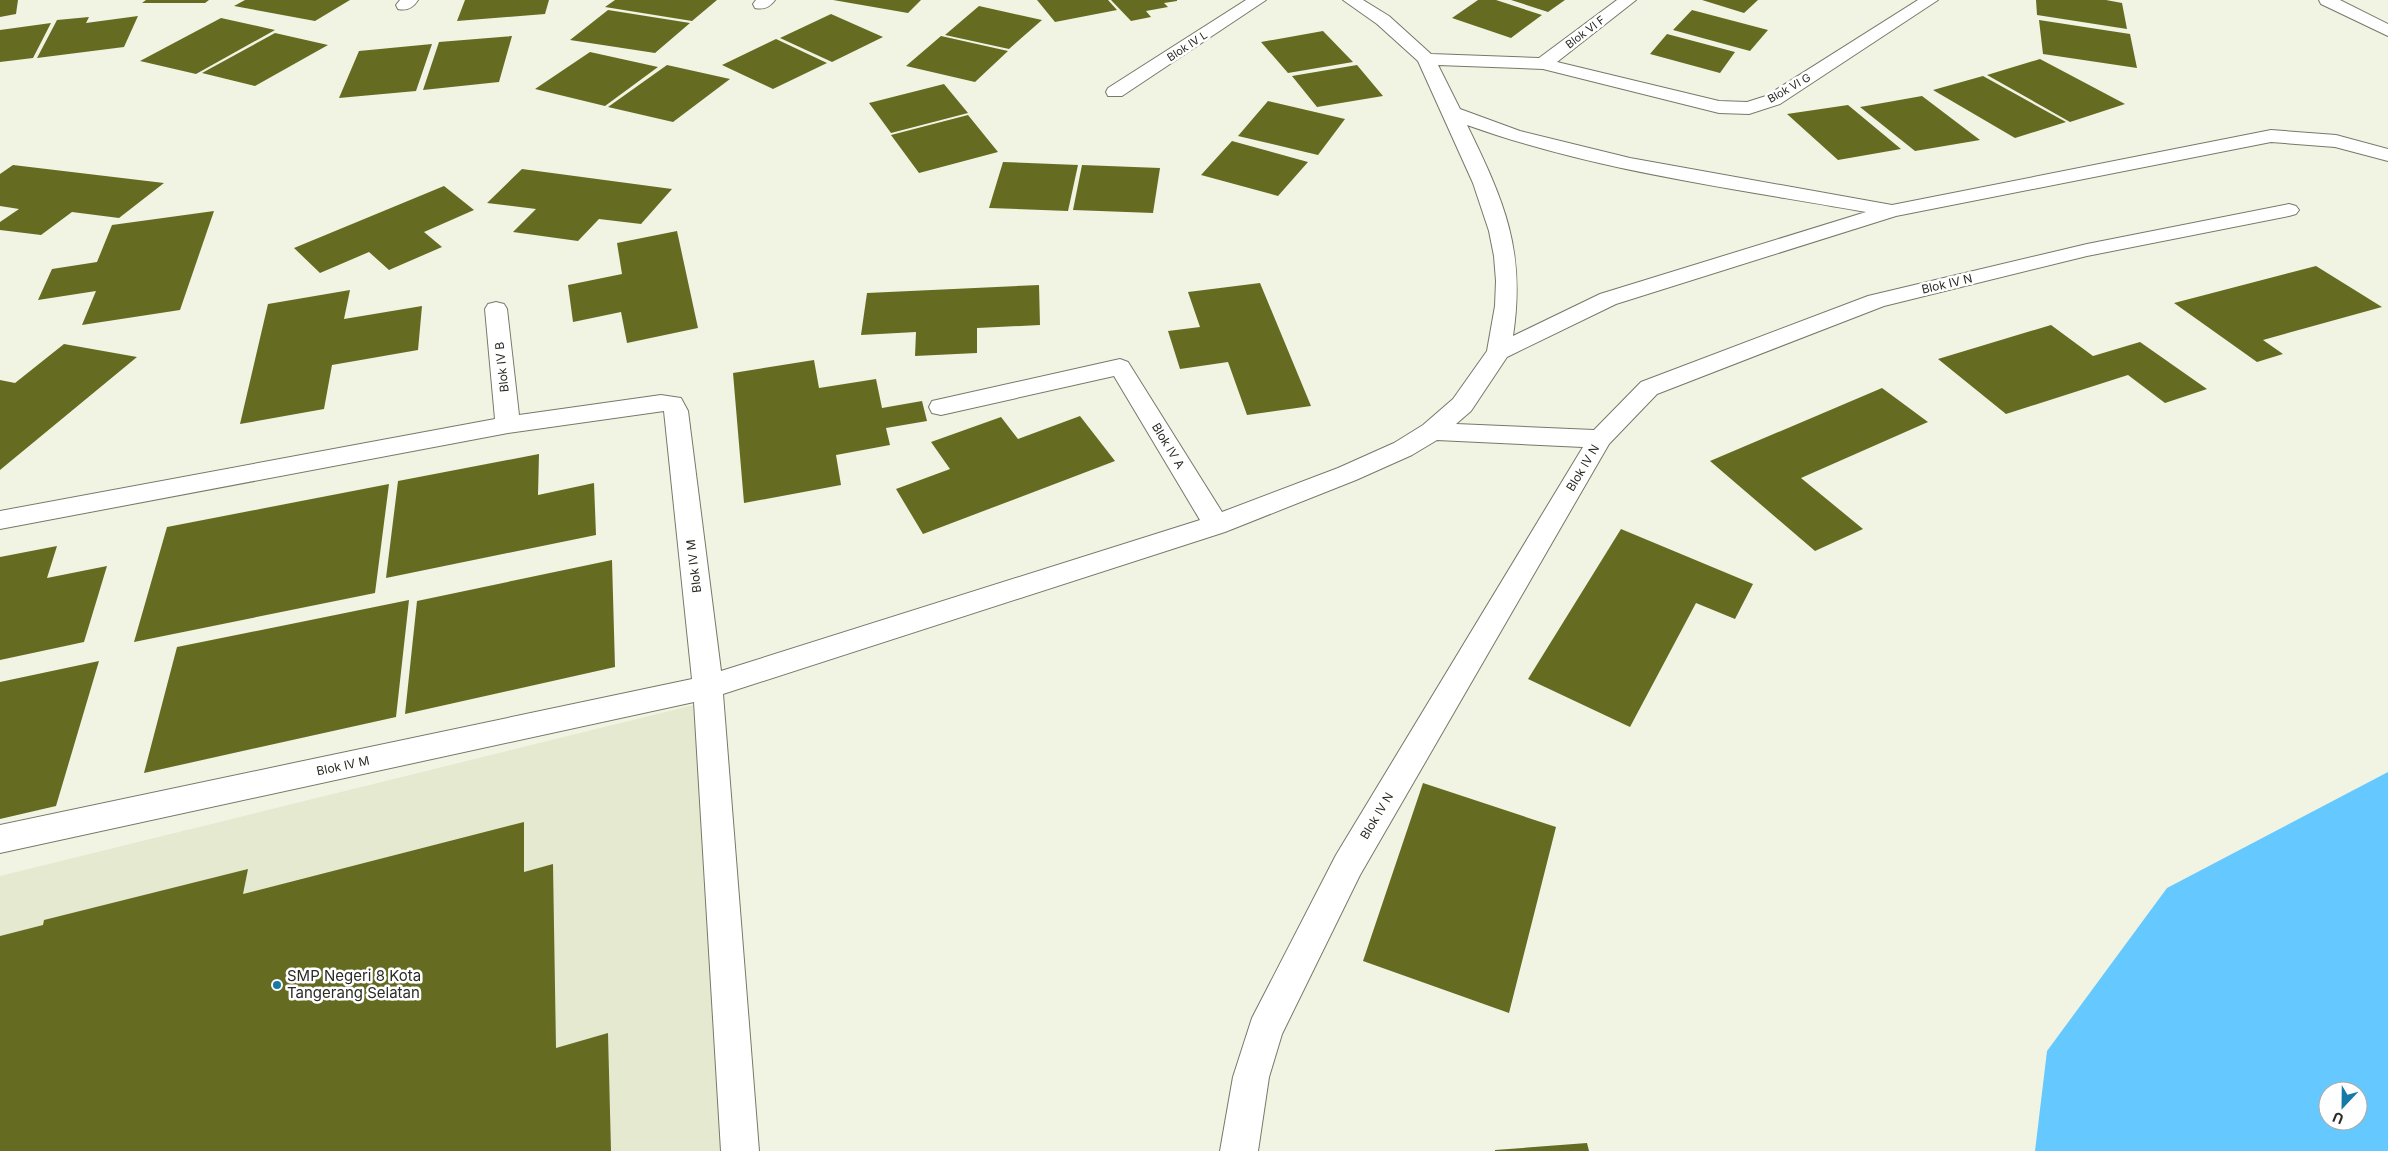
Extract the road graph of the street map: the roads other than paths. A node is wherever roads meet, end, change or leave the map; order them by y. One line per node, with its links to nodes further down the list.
1 (1258, 0): 9 (street, Blok IV L)
2 (1351, 0): 7 (street)
3 (1628, 0): 8 (street, Blok VI F)
4 (1930, 0): 8 (street, Blok VI G)
5 (2327, 0): 6 (street)
6 (2388, 31)
7 (1426, 58): 8 (street, Blok VI G); 10 (street)
8 (1543, 64)
9 (1115, 92)
10 (1452, 113): 13 (street); 15 (street)
11 (2388, 155): 13 (street)
12 (2289, 210): 19 (street, Blok IV N)
13 (1892, 211): 15 (street)
14 (496, 309): 17 (street, Blok IV B)
15 (1499, 352): 18 (street)
16 (941, 407): 21 (street, Blok IV A)
17 (508, 425): 20 (street, Blok IV M); 22 (street, Blok IV M)
18 (1432, 431): 19 (street); 21 (street)
19 (1600, 440): 25 (street, Blok IV N)
20 (0, 520)
21 (1216, 525): 22 (street)
22 (708, 687): 23 (street, Blok IV M); 24 (street)
23 (0, 840)
24 (740, 1151)
25 (1239, 1151)

